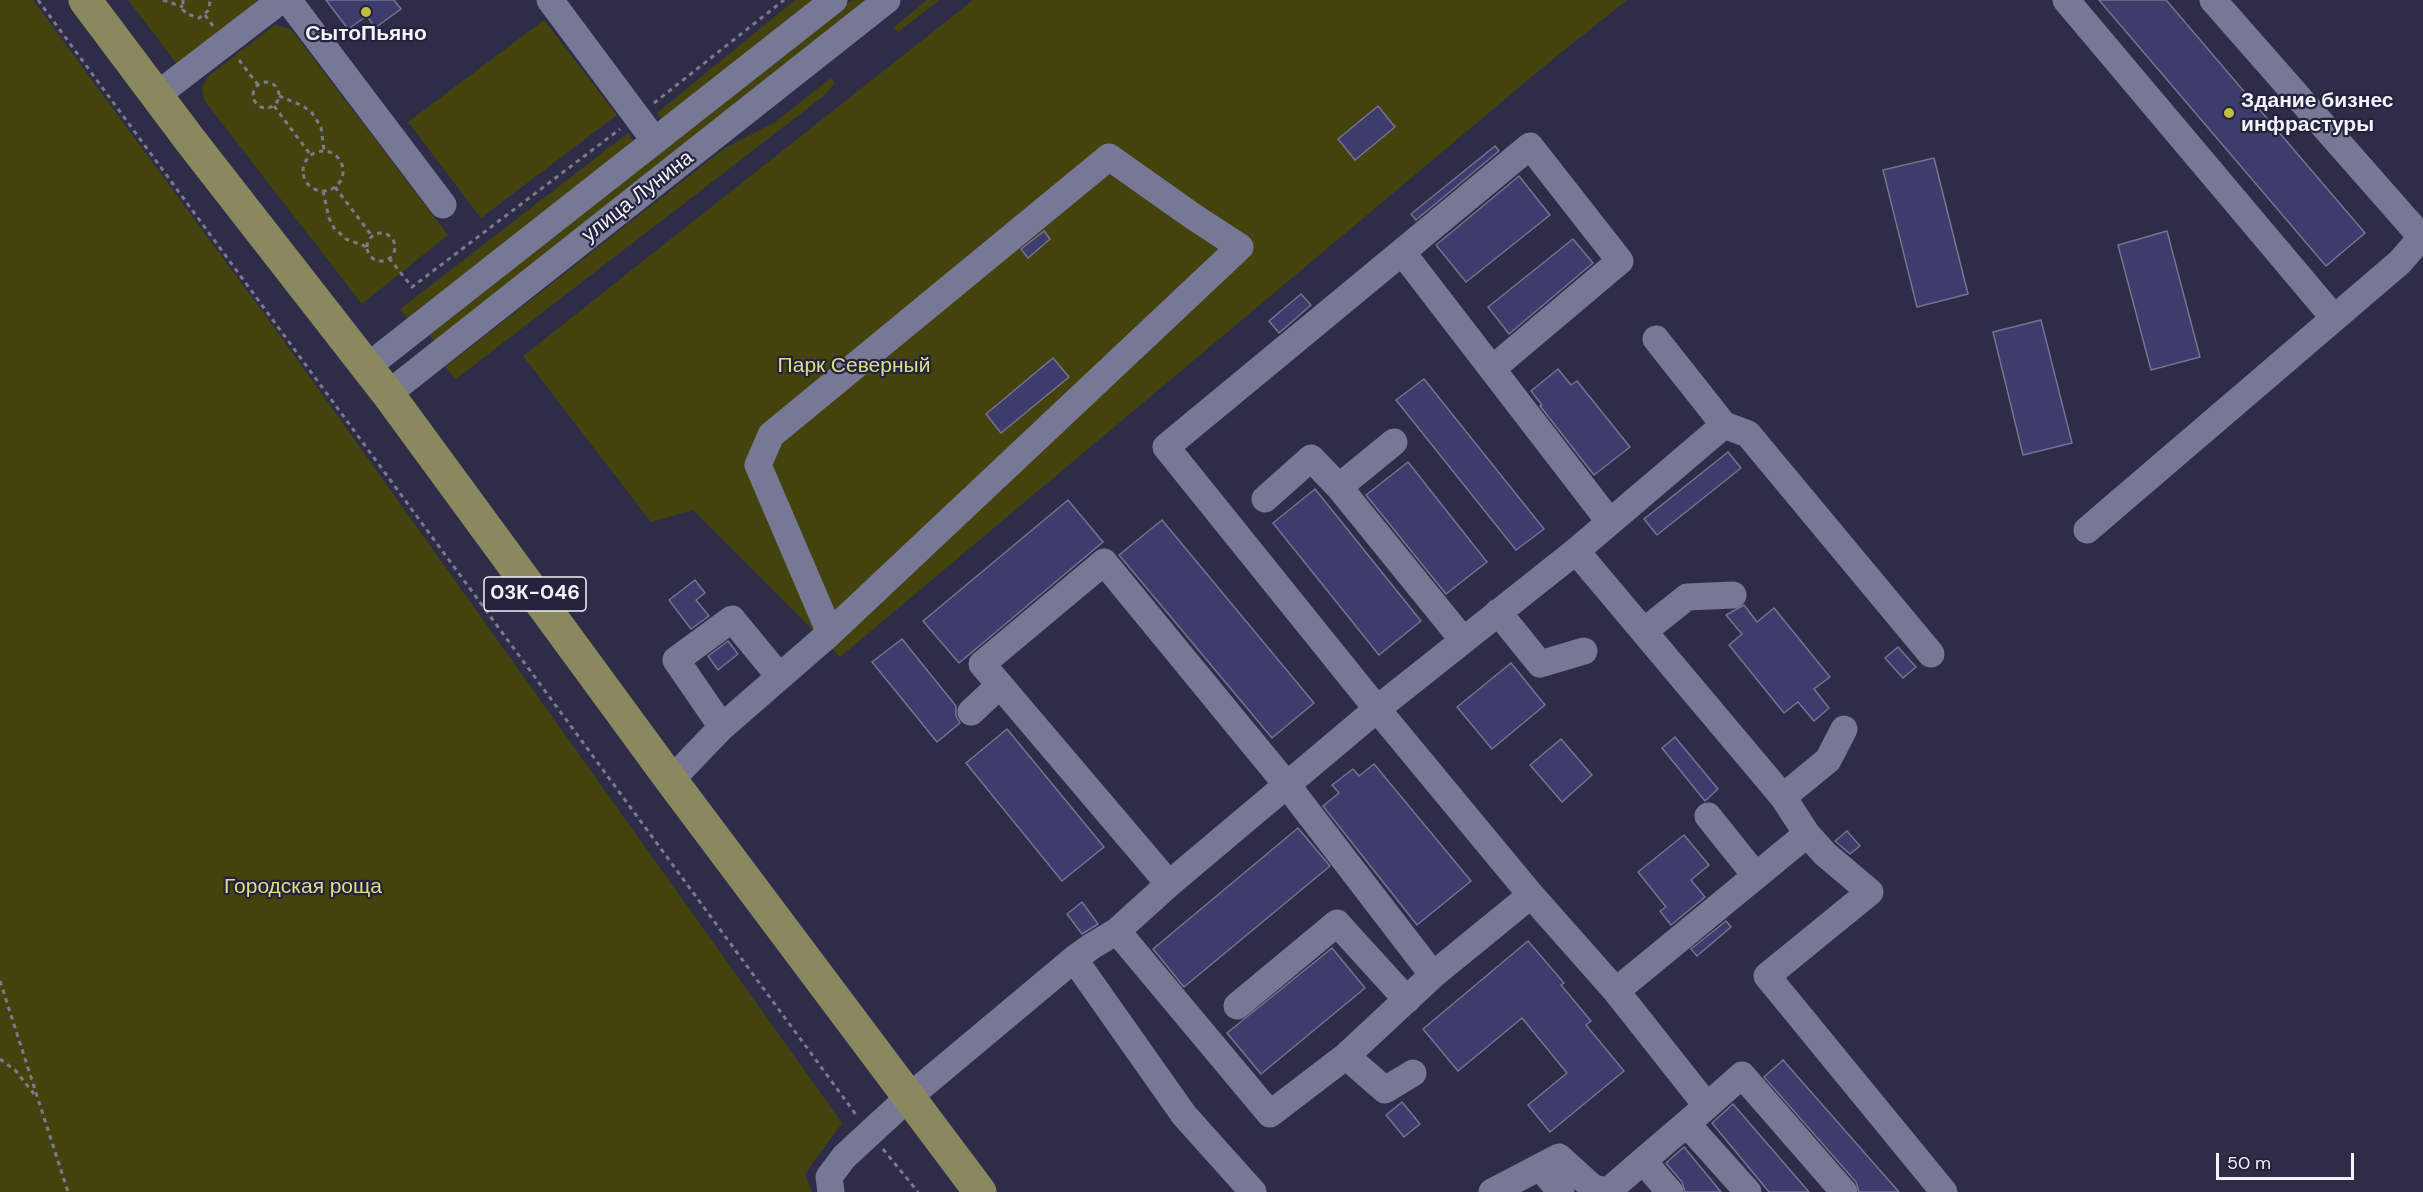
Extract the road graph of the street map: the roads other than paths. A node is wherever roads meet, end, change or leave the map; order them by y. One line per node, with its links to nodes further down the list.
1 (86, 0): 9 (main road, 03К-046)
2 (281, 0): 9 (street)
3 (288, 0): 11 (street)
4 (550, 0): 10 (street)
5 (834, 0): 10 (street, улица Лунина)
6 (887, 0): 17 (street, улица Лунина)
7 (2066, 0): 13 (street)
8 (2213, 0): 13 (street)
9 (157, 95): 15 (main road, 03К-046)
10 (655, 141): 15 (street, улица Лунина)
11 (443, 206)
12 (1402, 252): 16 (street); 16 (street); 34 (street)
13 (2334, 318): 23 (street)
14 (1656, 339): 18 (street)
15 (367, 367): 17 (main road, 03К-046)
16 (1492, 369): 22 (street)
17 (388, 394): 38 (main road, 03К-046)
18 (1724, 425): 22 (street); 31 (street)
19 (1394, 441): 20 (street)
20 (1339, 487): 21 (street); 29 (street)
21 (1265, 499)
22 (1609, 521): 24 (street)
23 (2087, 530)
24 (1576, 551): 26 (street); 40 (street)
25 (1733, 595): 27 (street)
26 (1498, 612): 29 (street); 30 (street)
27 (1647, 628)
28 (830, 633): 28 (street); 32 (street)
29 (1463, 640): 34 (street)
30 (1584, 651)
31 (1930, 654)
32 (780, 676): 36 (street); 36 (street)
33 (1000, 685): 35 (street); 39 (street); 44 (street)
34 (1377, 710): 39 (street); 45 (street)
35 (971, 712)
36 (722, 727): 38 (street)
37 (1844, 729): 40 (street)
38 (671, 780): 54 (main road, 03К-046)
39 (1287, 785): 44 (street); 48 (street)
40 (1783, 797): 42 (street)
41 (1708, 816): 43 (street)
42 (1807, 834): 43 (street); 67 (street)
43 (1756, 876): 49 (street)
44 (1169, 884): 46 (street)
45 (1531, 895): 48 (street); 49 (street)
46 (1117, 931): 47 (street); 52 (street)
47 (1074, 959): 54 (street); 61 (street)
48 (1433, 975): 50 (street)
49 (1616, 991): 55 (street)
50 (1407, 1000): 51 (street); 52 (street)
51 (1237, 1006)
52 (1346, 1056): 53 (street)
53 (1413, 1073)
54 (909, 1097): 59 (street); 60 (main road, 03К-046)
55 (1697, 1115): 56 (street); 65 (street); 66 (street)
56 (1644, 1162): 58 (street); 64 (street)
57 (1540, 1167): 58 (street); 62 (street); 63 (street)
58 (1600, 1191)
59 (831, 1192)
60 (980, 1192)
61 (1253, 1192)
62 (1492, 1192)
63 (1561, 1192)
64 (1670, 1192)
65 (1748, 1192)
66 (1844, 1192)
67 (1944, 1192)

